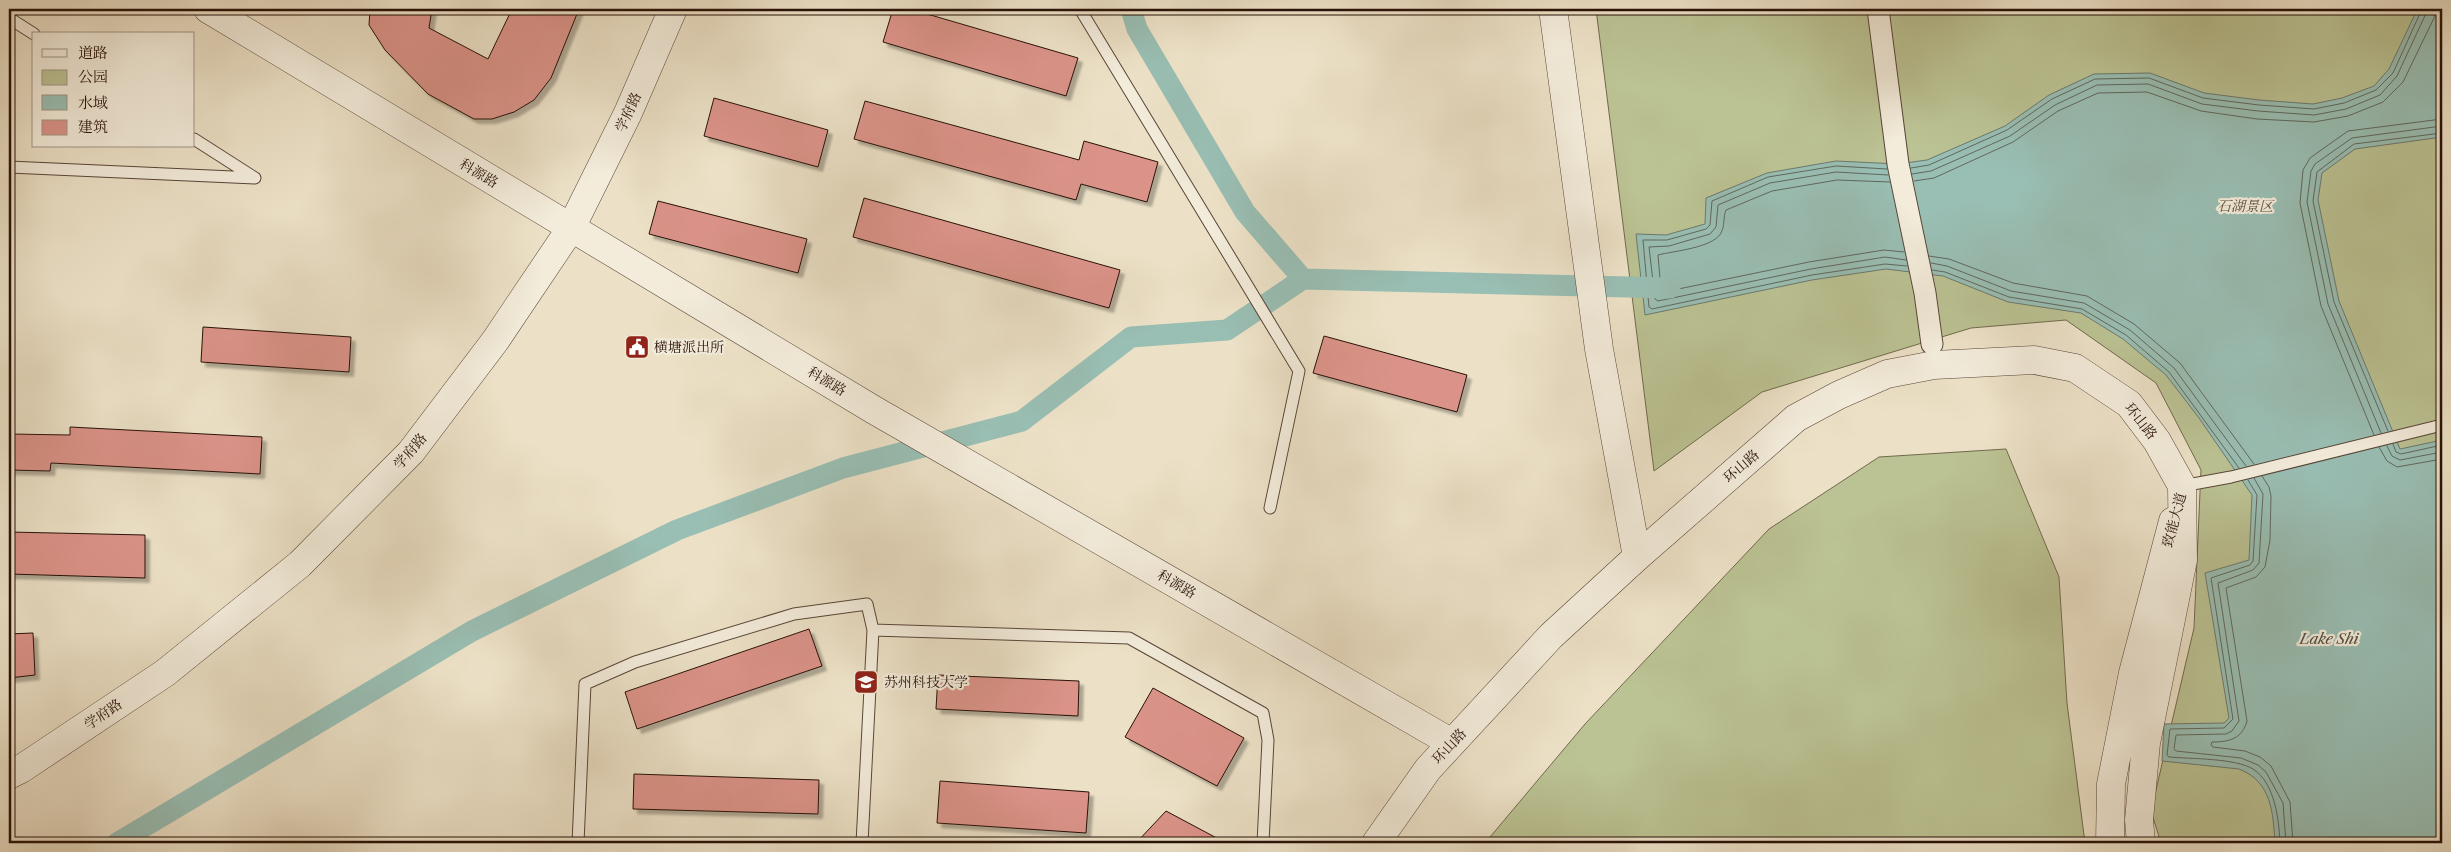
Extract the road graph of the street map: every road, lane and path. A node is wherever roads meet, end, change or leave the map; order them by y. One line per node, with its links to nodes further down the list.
1 (208, 9): 10 (street, 科源路)
2 (674, 9): 10 (street, 学府路)
3 (1080, 9): 14 (lane)
4 (1553, 9): 15 (street)
5 (1878, 9): 11 (street)
6 (9, 18): 7 (lane)
7 (32, 33)
8 (195, 139): 9 (lane)
9 (9, 167)
10 (571, 228): 17 (street, 科源路); 18 (street, 学府路)
11 (1932, 344)
12 (2442, 426): 13 (lane)
13 (2182, 486): 15 (street, 环山路); 19 (street, 致能大道); 24 (street, 致能大道)
14 (1270, 508)
15 (1637, 557): 17 (street, 环山路)
16 (873, 630): 20 (lane); 21 (lane); 22 (lane)
17 (1452, 743): 23 (street, 环山路)
18 (9, 775)
19 (2109, 841)
20 (578, 843)
21 (862, 843)
22 (1263, 843)
23 (1376, 843)
24 (2141, 843)

